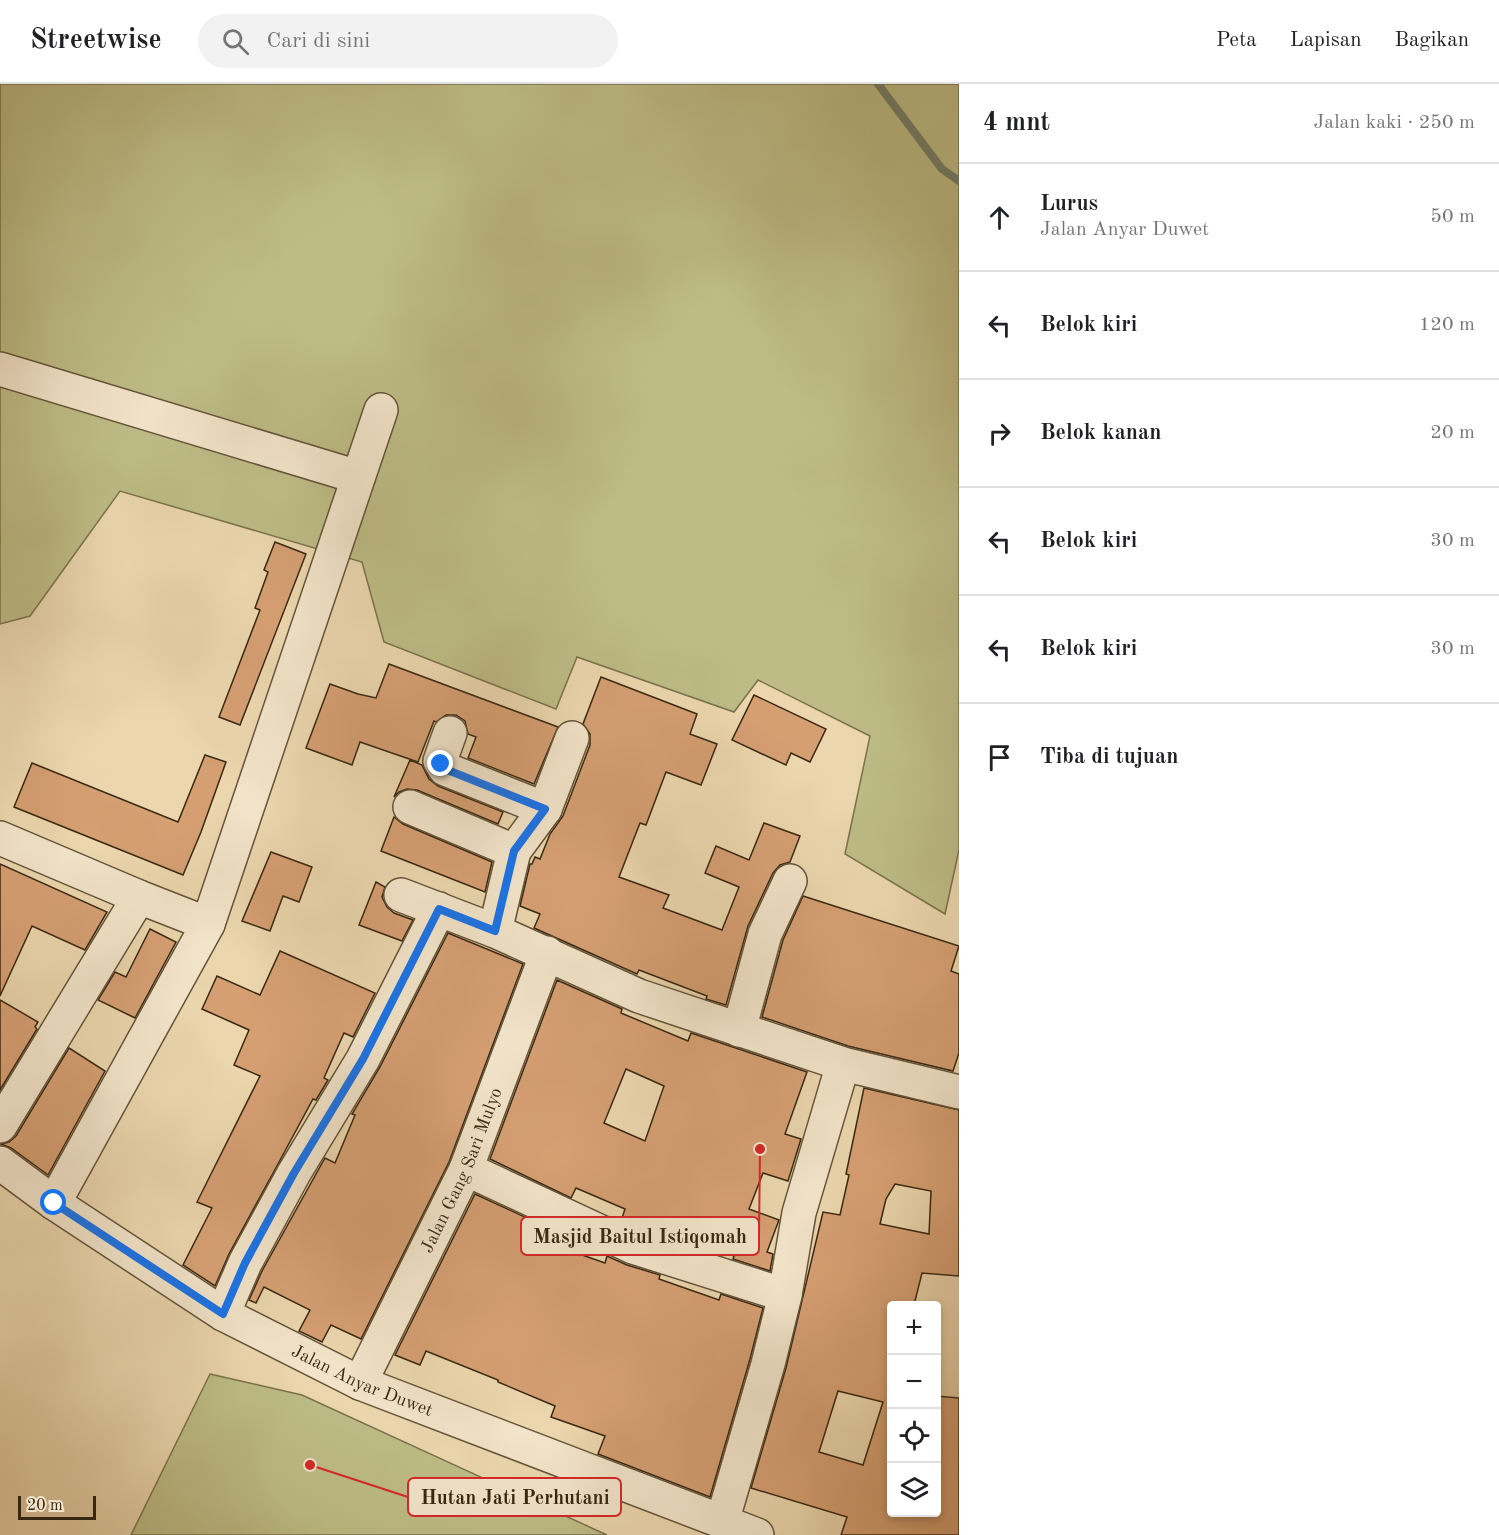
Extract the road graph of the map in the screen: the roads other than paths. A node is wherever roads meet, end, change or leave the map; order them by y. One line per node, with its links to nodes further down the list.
1 (0, 369): 3 (street)
2 (381, 410): 3 (street)
3 (358, 477): 14 (street)
4 (450, 733): 7 (street)
5 (572, 738): 7 (street)
6 (410, 807): 9 (street)
7 (545, 809): 9 (street)
8 (0, 838): 12 (street)
9 (514, 851): 15 (street)
10 (790, 881): 17 (street)
11 (401, 895): 13 (street)
12 (139, 897): 14 (street); 20 (street)
13 (439, 909): 15 (street); 25 (street)
14 (208, 924): 23 (street)
15 (495, 931): 16 (street)
16 (547, 953): 17 (street); 22 (street, Jalan Gang Sari Mulyo)
17 (739, 1030): 18 (street)
18 (843, 1064): 19 (street); 24 (street)
19 (959, 1092)
20 (0, 1126)
21 (0, 1163): 23 (street, Jalan Anyar Duwet)
22 (466, 1169): 24 (street); 26 (street, Jalan Gang Sari Mulyo)
23 (54, 1203): 25 (street, Jalan Anyar Duwet)
24 (785, 1295): 27 (street)
25 (223, 1314): 26 (street, Jalan Anyar Duwet)
26 (360, 1383): 27 (street, Jalan Anyar Duwet)
27 (722, 1522): 28 (street, Jalan Anyar Duwet)
28 (757, 1535)

